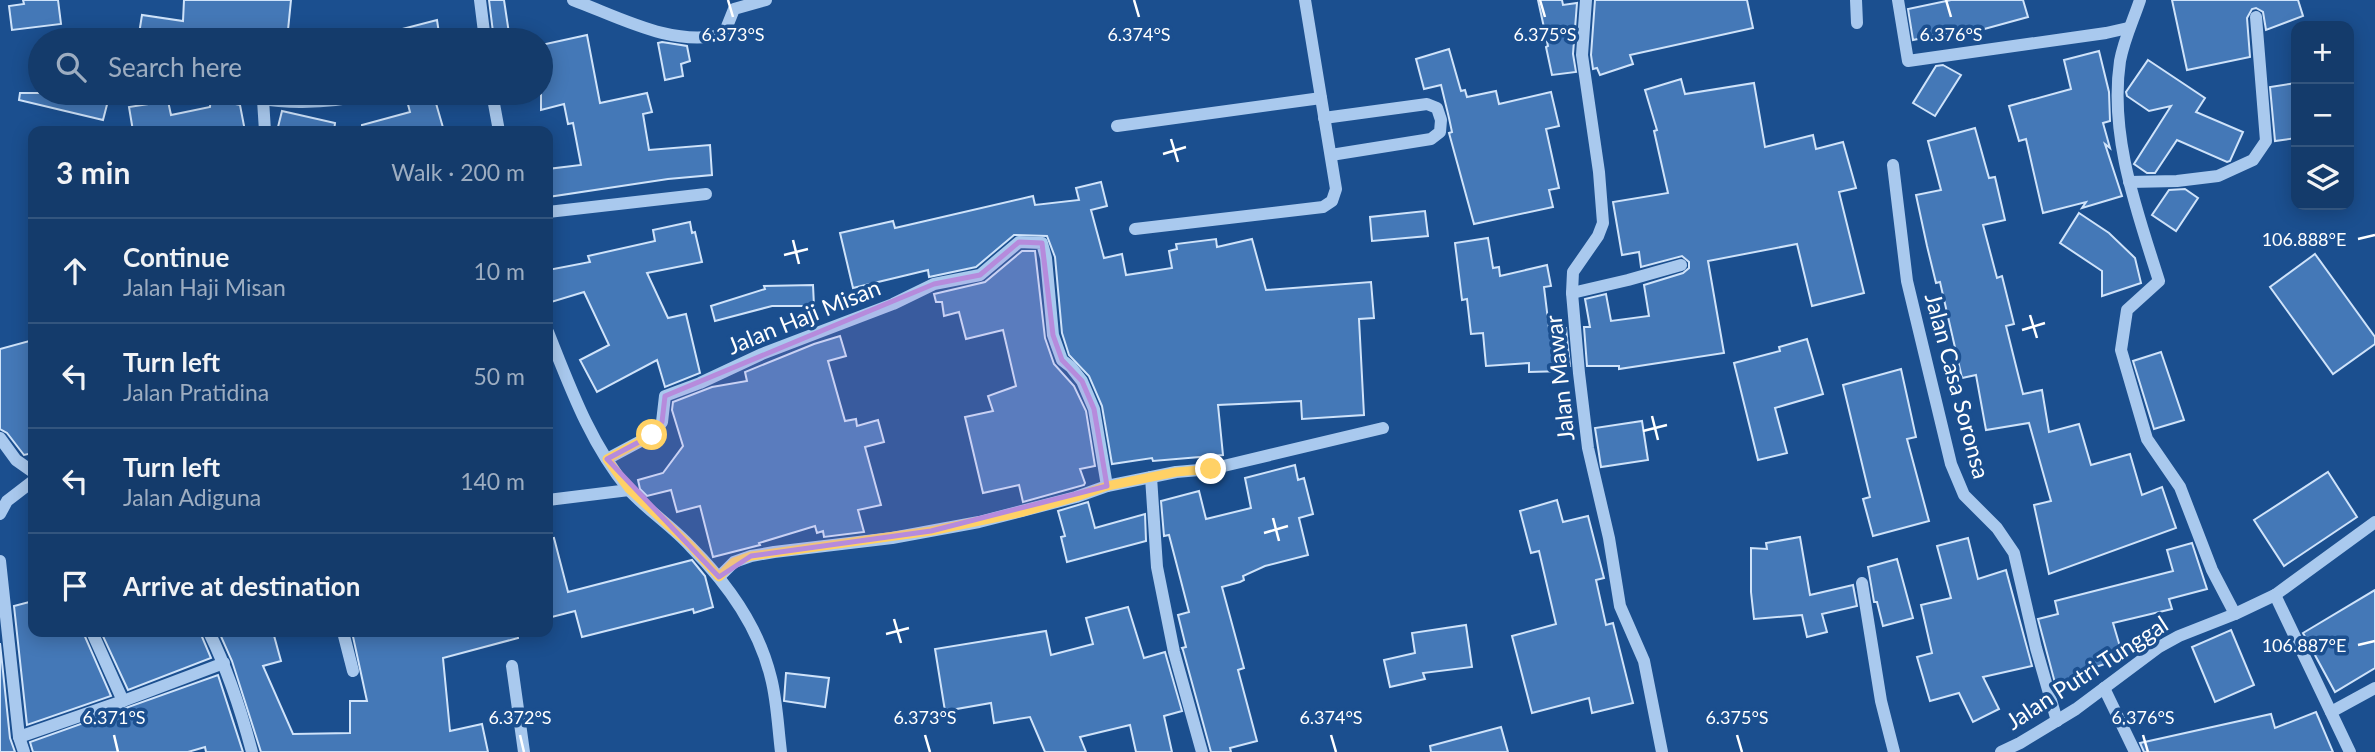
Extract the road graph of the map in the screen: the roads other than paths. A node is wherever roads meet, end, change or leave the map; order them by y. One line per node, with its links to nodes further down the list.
1 (480, 0): 11 (street)
2 (573, 0): 3 (street)
3 (766, 0)
4 (1305, 0): 13 (street)
5 (1586, 0): 27 (street, Jalan Mawar)
6 (1856, 0): 10 (street)
7 (1898, 0): 12 (street)
8 (2140, 0): 12 (street)
9 (2256, 17): 22 (street)
10 (1857, 23)
11 (484, 28)
12 (2129, 28): 22 (street)
13 (1321, 98): 16 (street); 19 (street)
14 (263, 105): 17 (street)
15 (494, 105): 18 (street)
16 (1324, 118): 20 (street); 20 (street)
17 (265, 126)
18 (498, 126)
19 (1117, 126)
20 (1331, 155): 25 (street)
21 (1893, 165): 55 (street, Jalan Casa Soronsa)
22 (2129, 182): 44 (street)
23 (706, 194): 24 (street)
24 (553, 211)
25 (1135, 229)
26 (1681, 265): 27 (street)
27 (1572, 293): 62 (street, Jalan Mawar)
28 (553, 344): 31 (street)
29 (1383, 428): 33 (street)
30 (0, 438): 32 (street)
31 (607, 459): 35 (street, Jalan Haji Misan); 36 (street)
32 (28, 468)
33 (1152, 477): 35 (street); 61 (street)
34 (28, 485): 38 (street)
35 (1107, 486): 41 (street)
36 (629, 489): 37 (street); 41 (street)
37 (553, 499)
38 (0, 514)
39 (2375, 522): 43 (street, Jalan Putri Tunggal)
40 (0, 561): 56 (street)
41 (719, 577): 60 (street)
42 (1862, 583): 63 (street)
43 (2275, 595): 44 (street, Jalan Putri Tunggal); 54 (street)
44 (2235, 614): 51 (street, Jalan Putri Tunggal)
45 (94, 637): 53 (street)
46 (211, 637): 48 (street)
47 (344, 637): 50 (street)
48 (224, 663): 53 (street); 58 (street)
49 (512, 666): 59 (street)
50 (353, 671)
51 (2104, 688): 55 (street, Jalan Putri Tunggal); 65 (street)
52 (2375, 688): 54 (street)
53 (123, 701): 56 (street)
54 (2331, 712): 66 (street)
55 (2057, 721): 64 (street, Jalan Putri Tunggal)
56 (19, 737): 57 (street)
57 (24, 752)
58 (252, 752)
59 (524, 752)
60 (781, 752)
61 (1202, 752)
62 (1662, 752)
63 (1894, 752)
64 (2001, 752)
65 (2135, 752)
66 (2350, 752)

